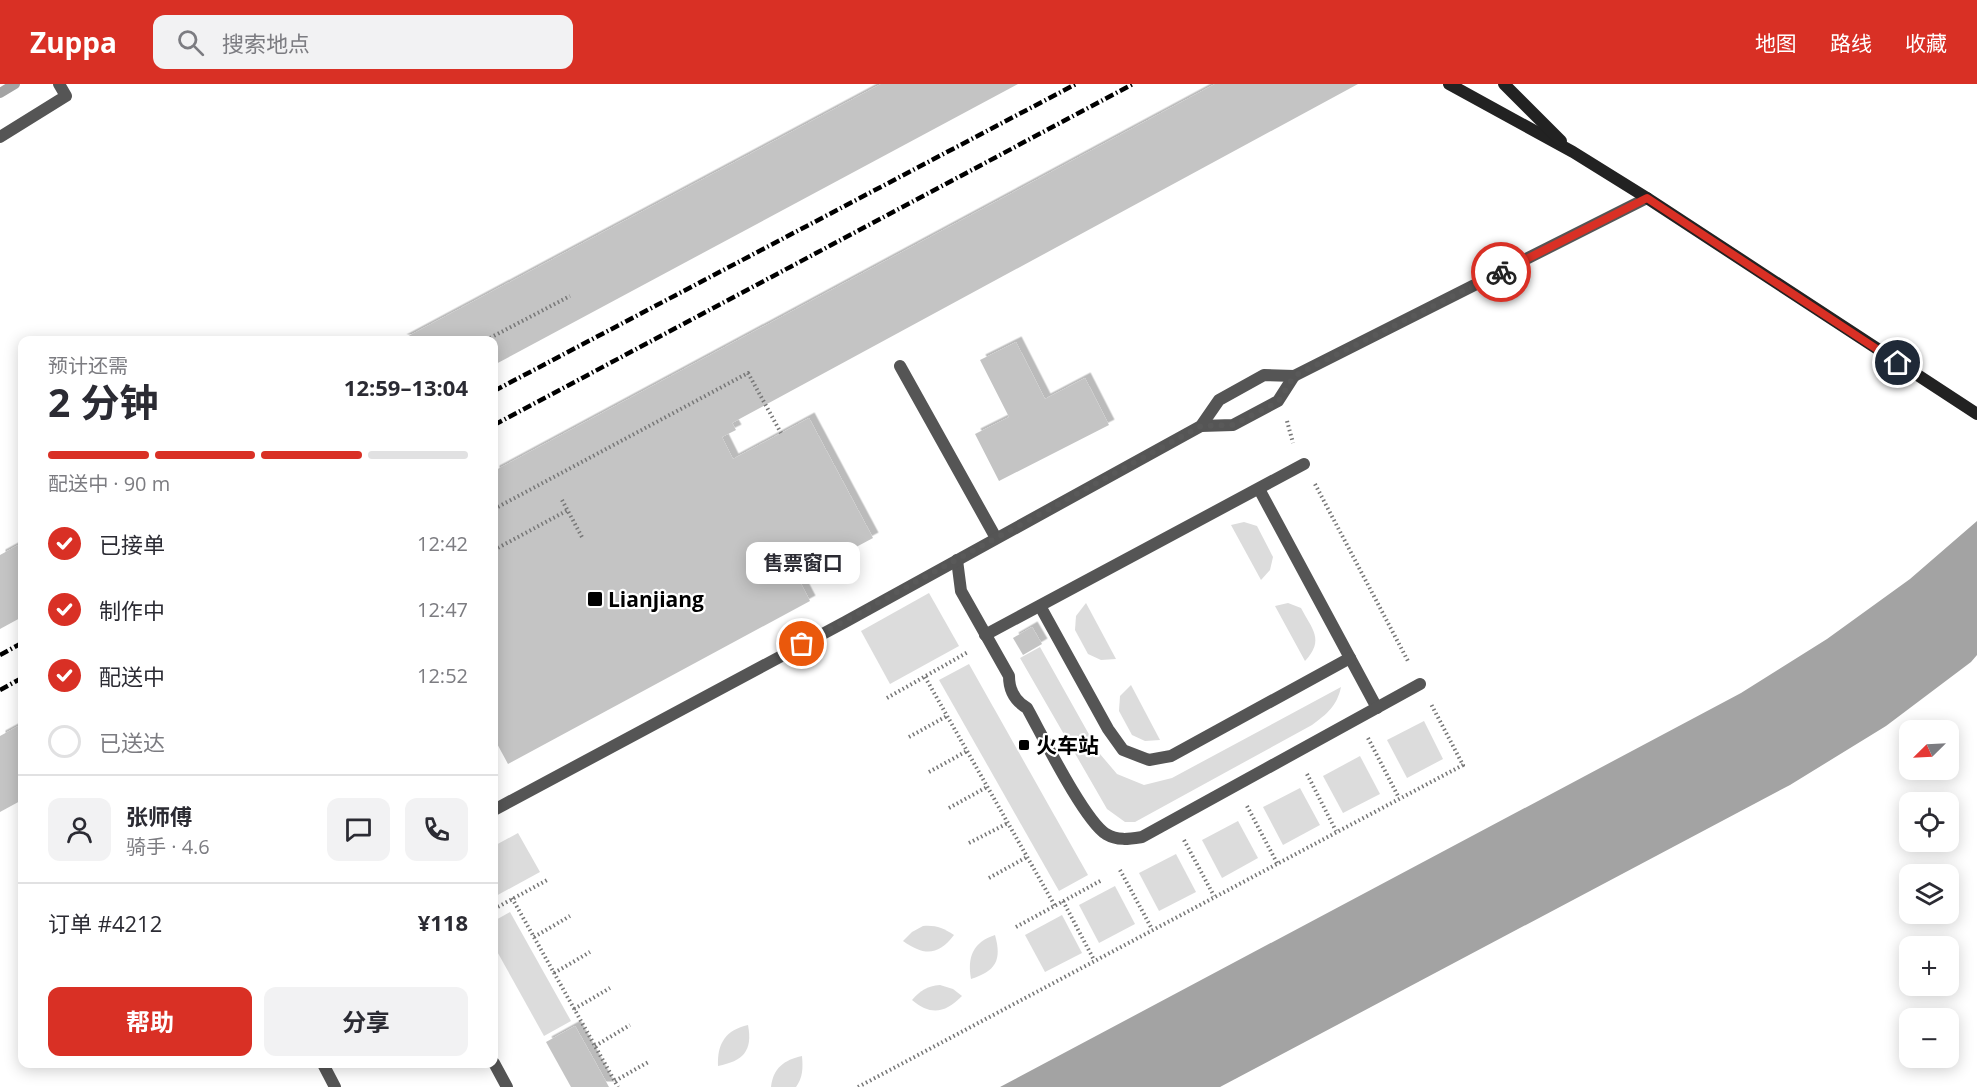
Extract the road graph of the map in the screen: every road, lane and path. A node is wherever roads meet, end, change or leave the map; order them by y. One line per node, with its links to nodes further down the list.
1 (59, 84): 4 (street)
2 (1449, 84): 5 (street)
3 (1504, 84): 5 (street)
4 (0, 137)
5 (1573, 152): 6 (street)
6 (1647, 198): 10 (street); 12 (street)
7 (570, 296): 8 (path)
8 (494, 336)
9 (900, 366): 20 (street)
10 (1294, 376): 11 (street); 13 (street)
11 (1278, 402): 13 (street); 15 (path)
12 (1977, 414)
13 (1201, 426): 20 (street)
14 (781, 434): 18 (path)
15 (1304, 464): 16 (street); 29 (path)
16 (1259, 489): 24 (street); 27 (street)
17 (562, 500): 19 (path)
18 (498, 507)
19 (568, 510): 21 (path); 22 (path)
20 (996, 538): 23 (street)
21 (583, 539)
22 (498, 548)
23 (957, 560): 25 (street); 41 (street)
24 (1040, 606): 25 (street); 27 (street)
25 (985, 635): 31 (street)
26 (971, 650): 28 (path)
27 (1350, 658): 31 (street)
28 (925, 677): 30 (path); 32 (path)
29 (1420, 684): 31 (street); 39 (path)
30 (887, 698)
31 (1377, 708)
32 (947, 716): 33 (path); 35 (path)
33 (909, 737)
34 (1368, 737): 39 (path)
35 (967, 751): 37 (path); 38 (path)
36 (1305, 771): 44 (path)
37 (929, 772)
38 (987, 787): 42 (path); 43 (path)
39 (1399, 798): 44 (path)
40 (1246, 802): 48 (path)
41 (498, 808)
42 (949, 808)
43 (1008, 823): 46 (path); 47 (path)
44 (1336, 831): 48 (path)
45 (1182, 837): 53 (path)
46 (969, 843)
47 (1027, 857): 50 (path); 56 (path)
48 (1277, 863): 53 (path)
49 (1120, 870): 60 (path)
50 (989, 878)
51 (549, 879): 54 (path)
52 (1102, 880): 55 (path)
53 (1214, 896): 60 (path)
54 (512, 898): 57 (path); 61 (path)
55 (1063, 901): 56 (path); 63 (path)
56 (1054, 906): 59 (path)
57 (498, 907)
58 (570, 916): 61 (path)
59 (1016, 927)
60 (1152, 929): 63 (path)
61 (534, 937): 64 (path)
62 (590, 952): 64 (path)
63 (1094, 960): 76 (path)
64 (554, 973): 66 (path)
65 (610, 988): 66 (path)
66 (574, 1009): 68 (path)
67 (630, 1025): 68 (path)
68 (595, 1046): 72 (path)
69 (650, 1061): 72 (path)
70 (325, 1068): 73 (street)
71 (497, 1068): 74 (street)
72 (615, 1081): 75 (path)
73 (335, 1087)
74 (507, 1087)
75 (618, 1087)
76 (858, 1087)

